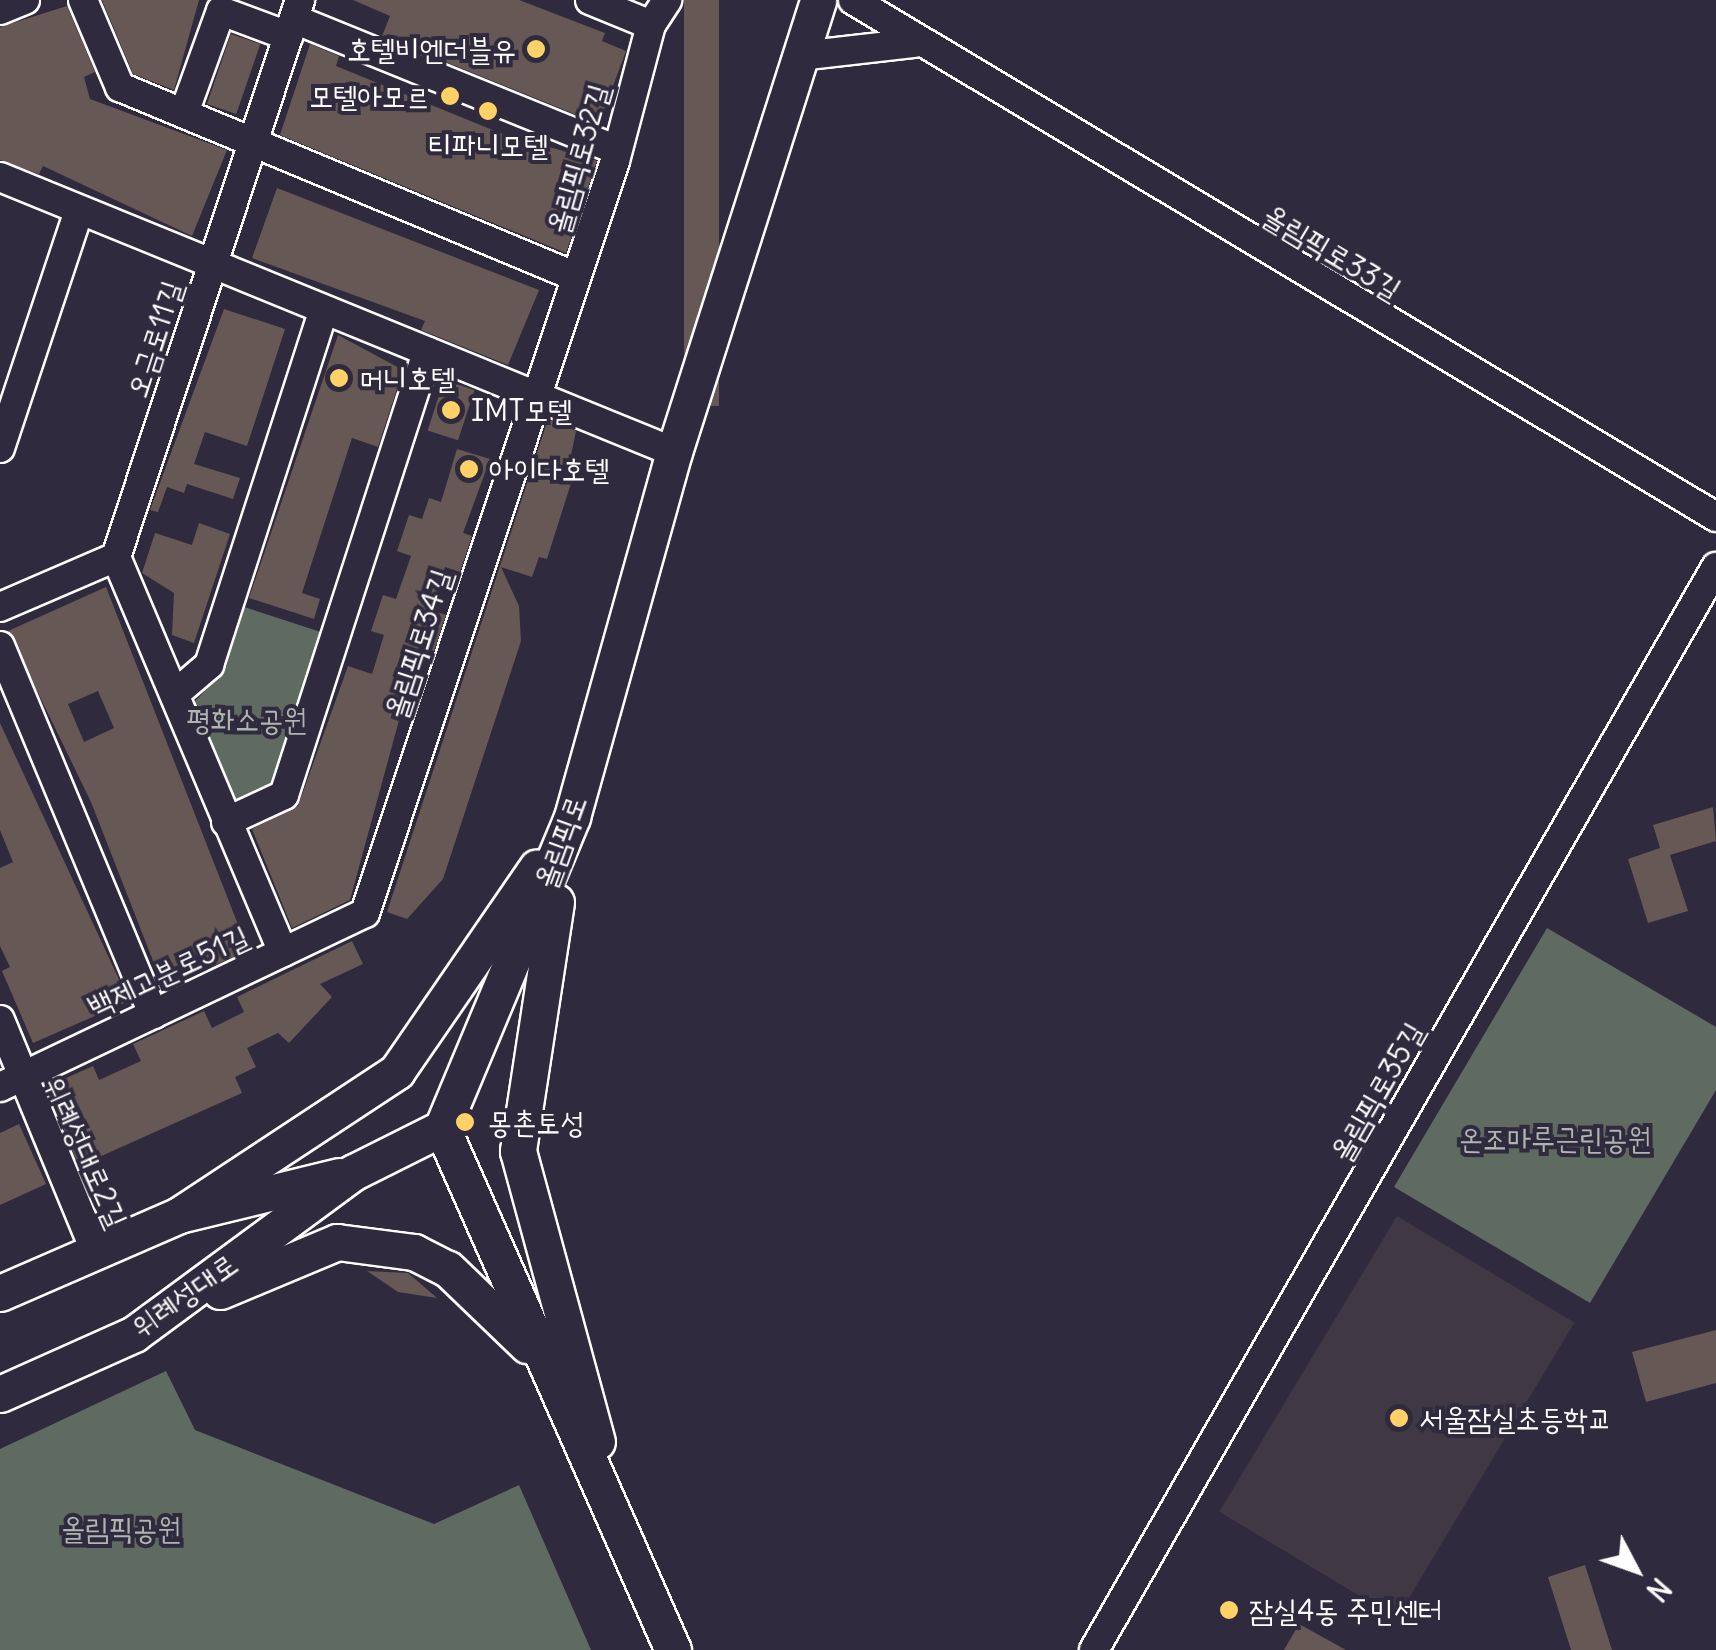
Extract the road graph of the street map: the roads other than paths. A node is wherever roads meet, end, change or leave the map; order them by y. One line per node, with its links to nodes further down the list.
1 (25, 0): 7 (street)
2 (82, 0): 12 (street)
3 (590, 0): 9 (street)
4 (668, 0): 9 (street, 올림픽로32길)
5 (818, 0): 11 (main road, 올림픽로)
6 (853, 0): 10 (street, 올림픽로33길)
7 (0, 10)
8 (294, 18): 12 (street); 13 (street, 오금로11길); 14 (street)
9 (651, 25): 14 (street, 올림픽로32길)
10 (914, 43): 11 (street); 24 (street, 올림픽로33길)
11 (800, 56): 23 (main road, 올림픽로)
12 (184, 113): 13 (street)
13 (252, 142): 17 (street, 오금로11길); 18 (street)
14 (612, 148): 18 (street, 올림픽로32길)
15 (0, 177): 16 (street)
16 (79, 210): 17 (street); 22 (street)
17 (213, 264): 19 (street); 25 (street, 오금로11길)
18 (572, 275): 21 (street, 올림픽로32길)
19 (324, 310): 20 (street); 29 (street)
20 (428, 352): 21 (street); 31 (street)
21 (532, 394): 23 (street); 32 (street, 올림픽로34길)
22 (0, 448)
23 (674, 452): 30 (main road, 올림픽로)
24 (1716, 517)
25 (116, 557): 27 (street); 29 (street)
26 (1716, 568): 47 (street, 올림픽로35길)
27 (0, 607)
28 (0, 646): 34 (street)
29 (175, 694): 31 (street)
30 (572, 818): 37 (main road, 올림픽로); 39 (main road); 45 (main road)
31 (226, 822): 33 (street)
32 (364, 913): 33 (street, 백제고분로51길)
33 (283, 952): 34 (street, 백제고분로51길)
34 (153, 1014): 36 (street, 백제고분로51길)
35 (0, 1020): 36 (street, 위례성대로2길)
36 (8, 1083): 40 (street, 위례성대로2길)
37 (442, 1128): 38 (main road, 위례성대로); 43 (main road)
38 (354, 1172): 39 (main road, 위례성대로); 42 (main road, 위례성대로)
39 (179, 1215): 40 (main road, 위례성대로)
40 (96, 1254): 41 (main road, 위례성대로)
41 (0, 1293)
42 (134, 1334): 43 (main road); 44 (main road, 위례성대로)
43 (539, 1357): 45 (main road)
44 (0, 1394)
45 (622, 1533): 46 (main road)
46 (673, 1650)
47 (1094, 1650)

